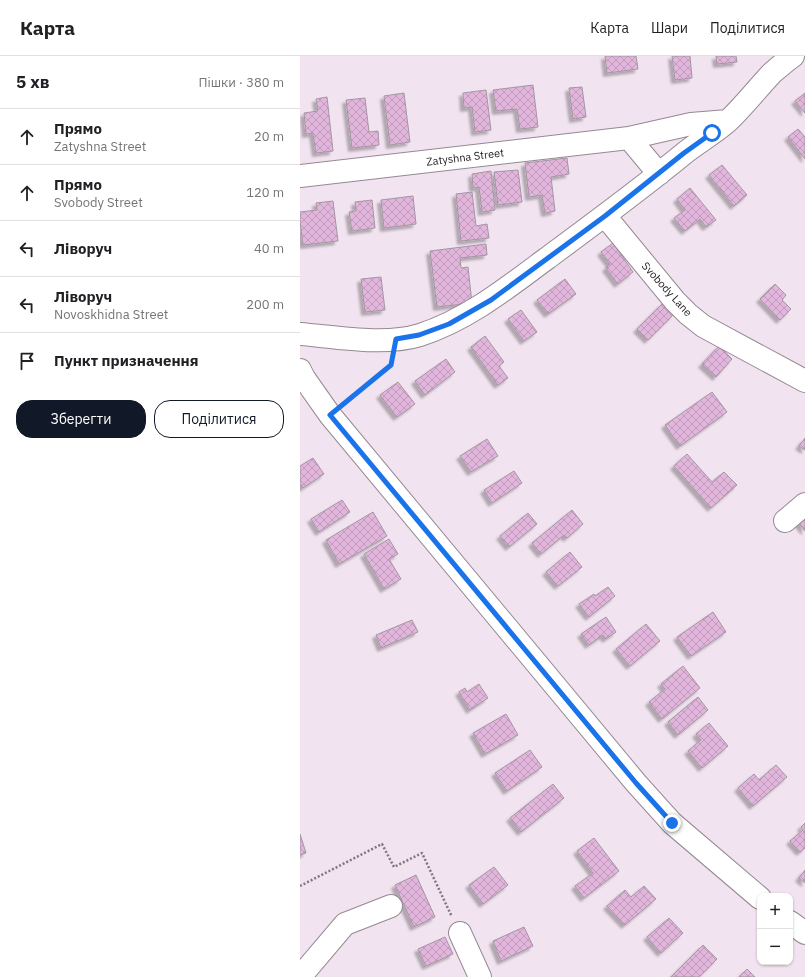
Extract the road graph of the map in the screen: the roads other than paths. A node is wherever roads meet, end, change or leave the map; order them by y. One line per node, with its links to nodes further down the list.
1 (793, 56): 2 (street)
2 (768, 65): 3 (street)
3 (728, 121): 4 (street, Zatyshna Street); 5 (street)
4 (629, 138): 5 (street); 6 (street, Zatyshna Street)
5 (659, 174): 7 (street)
6 (300, 176)
7 (605, 216): 8 (street); 10 (street, Svobody Lane)
8 (300, 334)
9 (300, 370): 13 (street)
10 (805, 381)
11 (805, 504): 12 (street)
12 (785, 521)
13 (757, 895)
14 (391, 906): 18 (street)
15 (793, 924): 17 (street)
16 (460, 933): 19 (street)
17 (805, 933)
18 (300, 977)
19 (480, 977)

